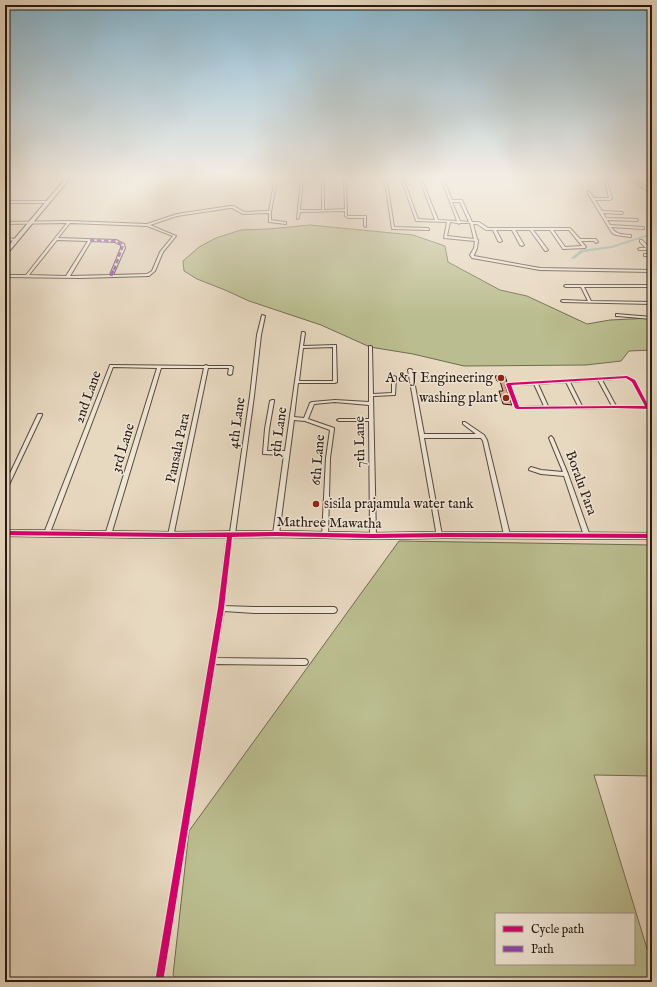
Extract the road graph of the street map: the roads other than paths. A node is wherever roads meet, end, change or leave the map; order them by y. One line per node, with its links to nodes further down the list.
1 (29, 224): 19 (street)
2 (66, 224): 17 (street)
3 (123, 224): 8 (street)
4 (392, 224): 11 (street)
5 (448, 224): 21 (street)
6 (470, 224): 21 (street)
7 (480, 224): 12 (street)
8 (148, 225): 38 (street)
9 (609, 226): 10 (street); 16 (street)
10 (644, 228)
11 (428, 229)
12 (494, 229): 13 (street); 23 (street)
13 (513, 229): 14 (street); 26 (street)
14 (531, 229): 15 (street); 30 (street)
15 (551, 229): 22 (street); 22 (street)
16 (630, 236)
17 (54, 239): 20 (street); 36 (street)
18 (5, 240): 19 (street)
19 (16, 240): 27 (street)
20 (90, 240): 37 (street); 38 (street)
21 (476, 240): 34 (street)
22 (579, 240): 25 (street)
23 (500, 241)
24 (641, 241): 29 (street)
25 (596, 242)
26 (522, 246)
27 (7, 248): 31 (street)
28 (640, 249): 29 (street)
29 (649, 249): 32 (street)
30 (546, 250)
31 (5, 253)
32 (652, 254): 33 (street)
33 (645, 255)
34 (652, 270)
35 (5, 276): 36 (street)
36 (27, 276): 37 (street)
37 (68, 276): 38 (street)
38 (110, 276)
39 (566, 286): 40 (street)
40 (582, 286): 41 (street); 43 (street)
41 (652, 286)
42 (563, 301): 43 (street)
43 (590, 302): 44 (street)
44 (652, 303)
45 (617, 315): 47 (street)
46 (263, 316): 82 (street, 4th Lane)
47 (652, 318)
48 (303, 333): 49 (street, 5th Lane)
49 (301, 347): 58 (street, 5th Lane); 58 (street)
50 (370, 347): 60 (street, 7th Lane)
51 (206, 366): 52 (street, 2nd Lane); 54 (street, 2nd Lane); 85 (street, Pansala Para)
52 (159, 367): 80 (street, 2nd Lane); 84 (street, 3rd Lane)
53 (410, 370): 73 (street)
54 (230, 374)
55 (394, 377): 60 (street)
56 (600, 379): 57 (street); 63 (street); 66 (street)
57 (568, 381): 59 (street); 65 (street)
58 (296, 382): 68 (street, 5th Lane)
59 (536, 382): 64 (street); 64 (street)
60 (371, 395): 62 (street, 7th Lane)
61 (272, 401): 76 (street)
62 (371, 404): 69 (street); 71 (street, 7th Lane)
63 (615, 407): 65 (street); 66 (street)
64 (547, 408): 65 (street)
65 (581, 408)
66 (650, 408)
67 (40, 415): 79 (street)
68 (292, 418): 69 (street, 6th Lane); 76 (street, 5th Lane)
69 (306, 420): 88 (street, 6th Lane)
70 (339, 420): 71 (street)
71 (371, 420): 89 (street, 7th Lane)
72 (464, 423): 74 (street)
73 (422, 436): 74 (street); 86 (street)
74 (482, 436): 87 (street)
75 (552, 438): 78 (street, Boralu Para)
76 (287, 453): 83 (street, 5th Lane)
77 (531, 468): 78 (street)
78 (566, 474): 90 (street, Boralu Para)
79 (5, 489)
80 (47, 532): 81 (street, Mathree Mawatha); 84 (street, Mathree Mawatha)
81 (5, 533)
82 (231, 534): 83 (street, Mathree Mawatha); 85 (street, Mathree Mawatha); 92 (street, 4th Lane)
83 (276, 534): 88 (street, Mathree Mawatha)
84 (108, 535): 85 (street, Mathree Mawatha)
85 (171, 535)
86 (439, 535): 87 (street, Mathree Mawatha); 89 (street, Mathree Mawatha)
87 (506, 535): 90 (street, Mathree Mawatha)
88 (325, 536): 89 (street, Mathree Mawatha)
89 (373, 536)
90 (587, 536): 91 (street, Mathree Mawatha)
91 (652, 536)
92 (221, 608): 93 (street); 94 (street, 4th Lane)
93 (334, 610)
94 (212, 661): 95 (street); 96 (street, 4th Lane)
95 (304, 662)
96 (159, 982)

